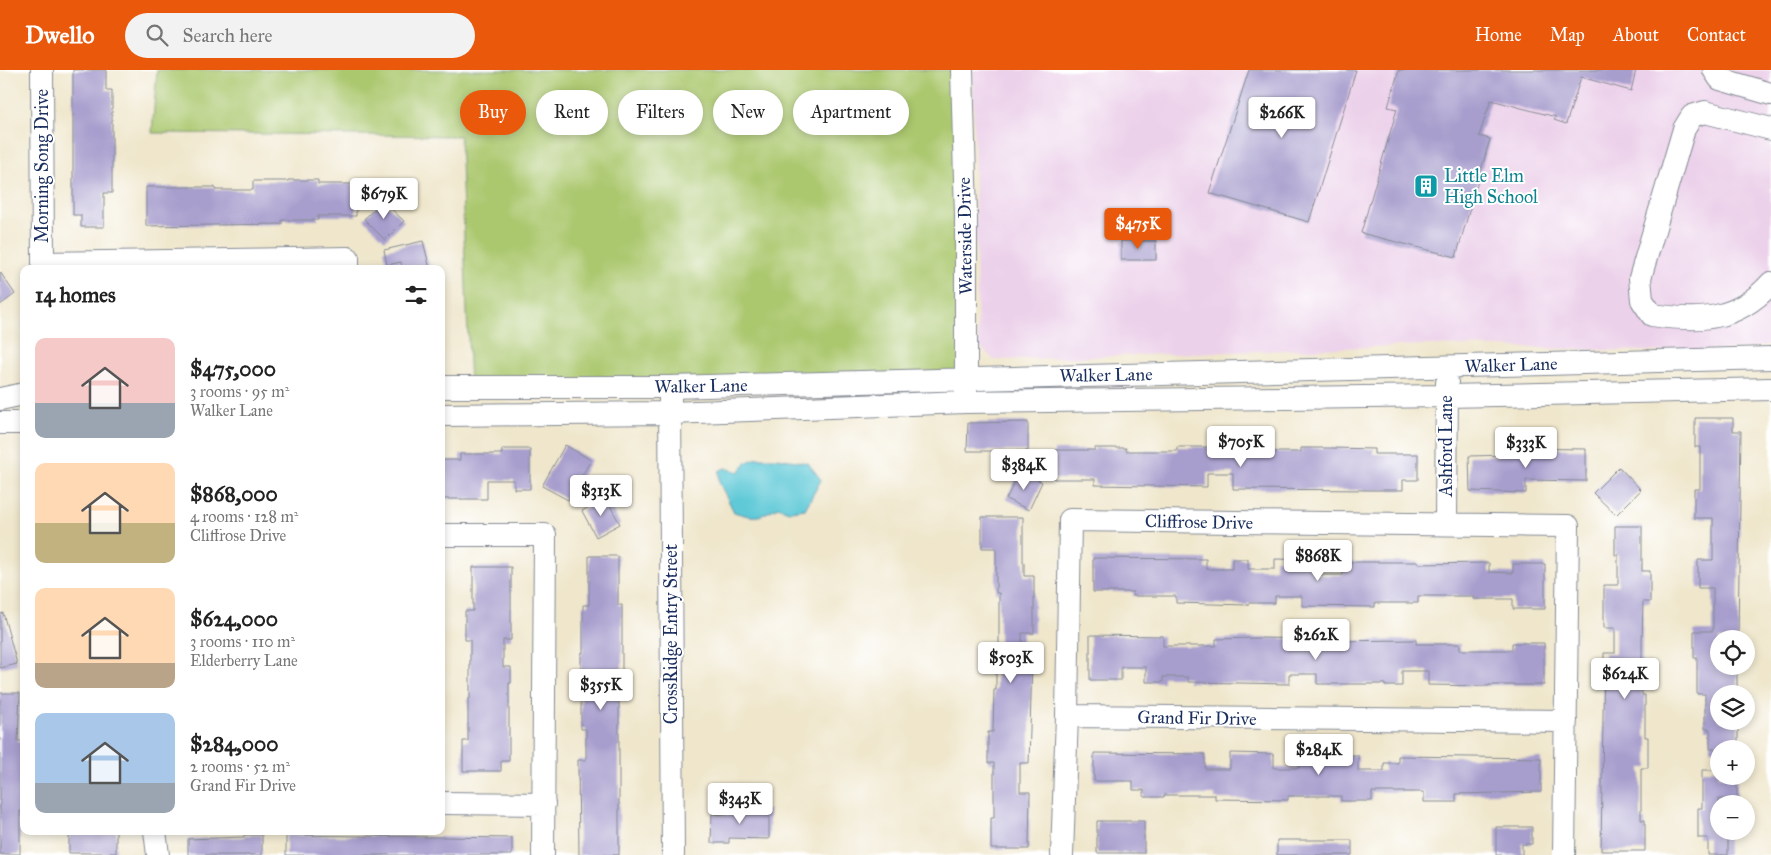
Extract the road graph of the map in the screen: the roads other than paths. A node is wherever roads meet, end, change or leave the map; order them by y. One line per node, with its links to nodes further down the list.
1 (42, 70): 6 (street, Morning Song Drive)
2 (962, 70): 10 (street, Waterside Drive)
3 (1714, 70): 4 (street)
4 (1771, 94)
5 (1771, 129): 7 (street)
6 (348, 263)
7 (1771, 283)
8 (1771, 358): 9 (street, Walker Lane)
9 (1447, 367): 10 (street, Walker Lane); 19 (street, Ashford Lane)
10 (966, 378): 13 (street, Walker Lane); 21 (street, Waterside Drive)
11 (445, 387): 12 (street, Walker Lane)
12 (470, 387): 13 (street, Walker Lane); 17 (street)
13 (670, 387): 22 (street, CrossRidge Entry Street)
14 (1771, 388): 19 (street, Walker Lane)
15 (0, 391): 16 (street)
16 (20, 392)
17 (445, 392)
18 (20, 393): 20 (street)
19 (1447, 396): 21 (street, Walker Lane); 26 (street, Ashford Lane)
20 (0, 399)
21 (966, 402): 22 (street, Walker Lane)
22 (670, 413): 23 (street, Walker Lane); 35 (street, CrossRidge Entry Street)
23 (445, 415)
24 (0, 423): 25 (street)
25 (20, 423)
26 (1446, 524): 28 (street, Cliffrose Drive); 29 (street, Cliffrose Drive)
27 (445, 536): 31 (street)
28 (1068, 716): 29 (street, Grand Fir Drive); 36 (street)
29 (1566, 721): 37 (street)
30 (445, 803): 31 (street)
31 (544, 804): 34 (street)
32 (156, 835): 33 (street)
33 (158, 855)
34 (543, 855)
35 (673, 855)
36 (1062, 855)
37 (1564, 855)

